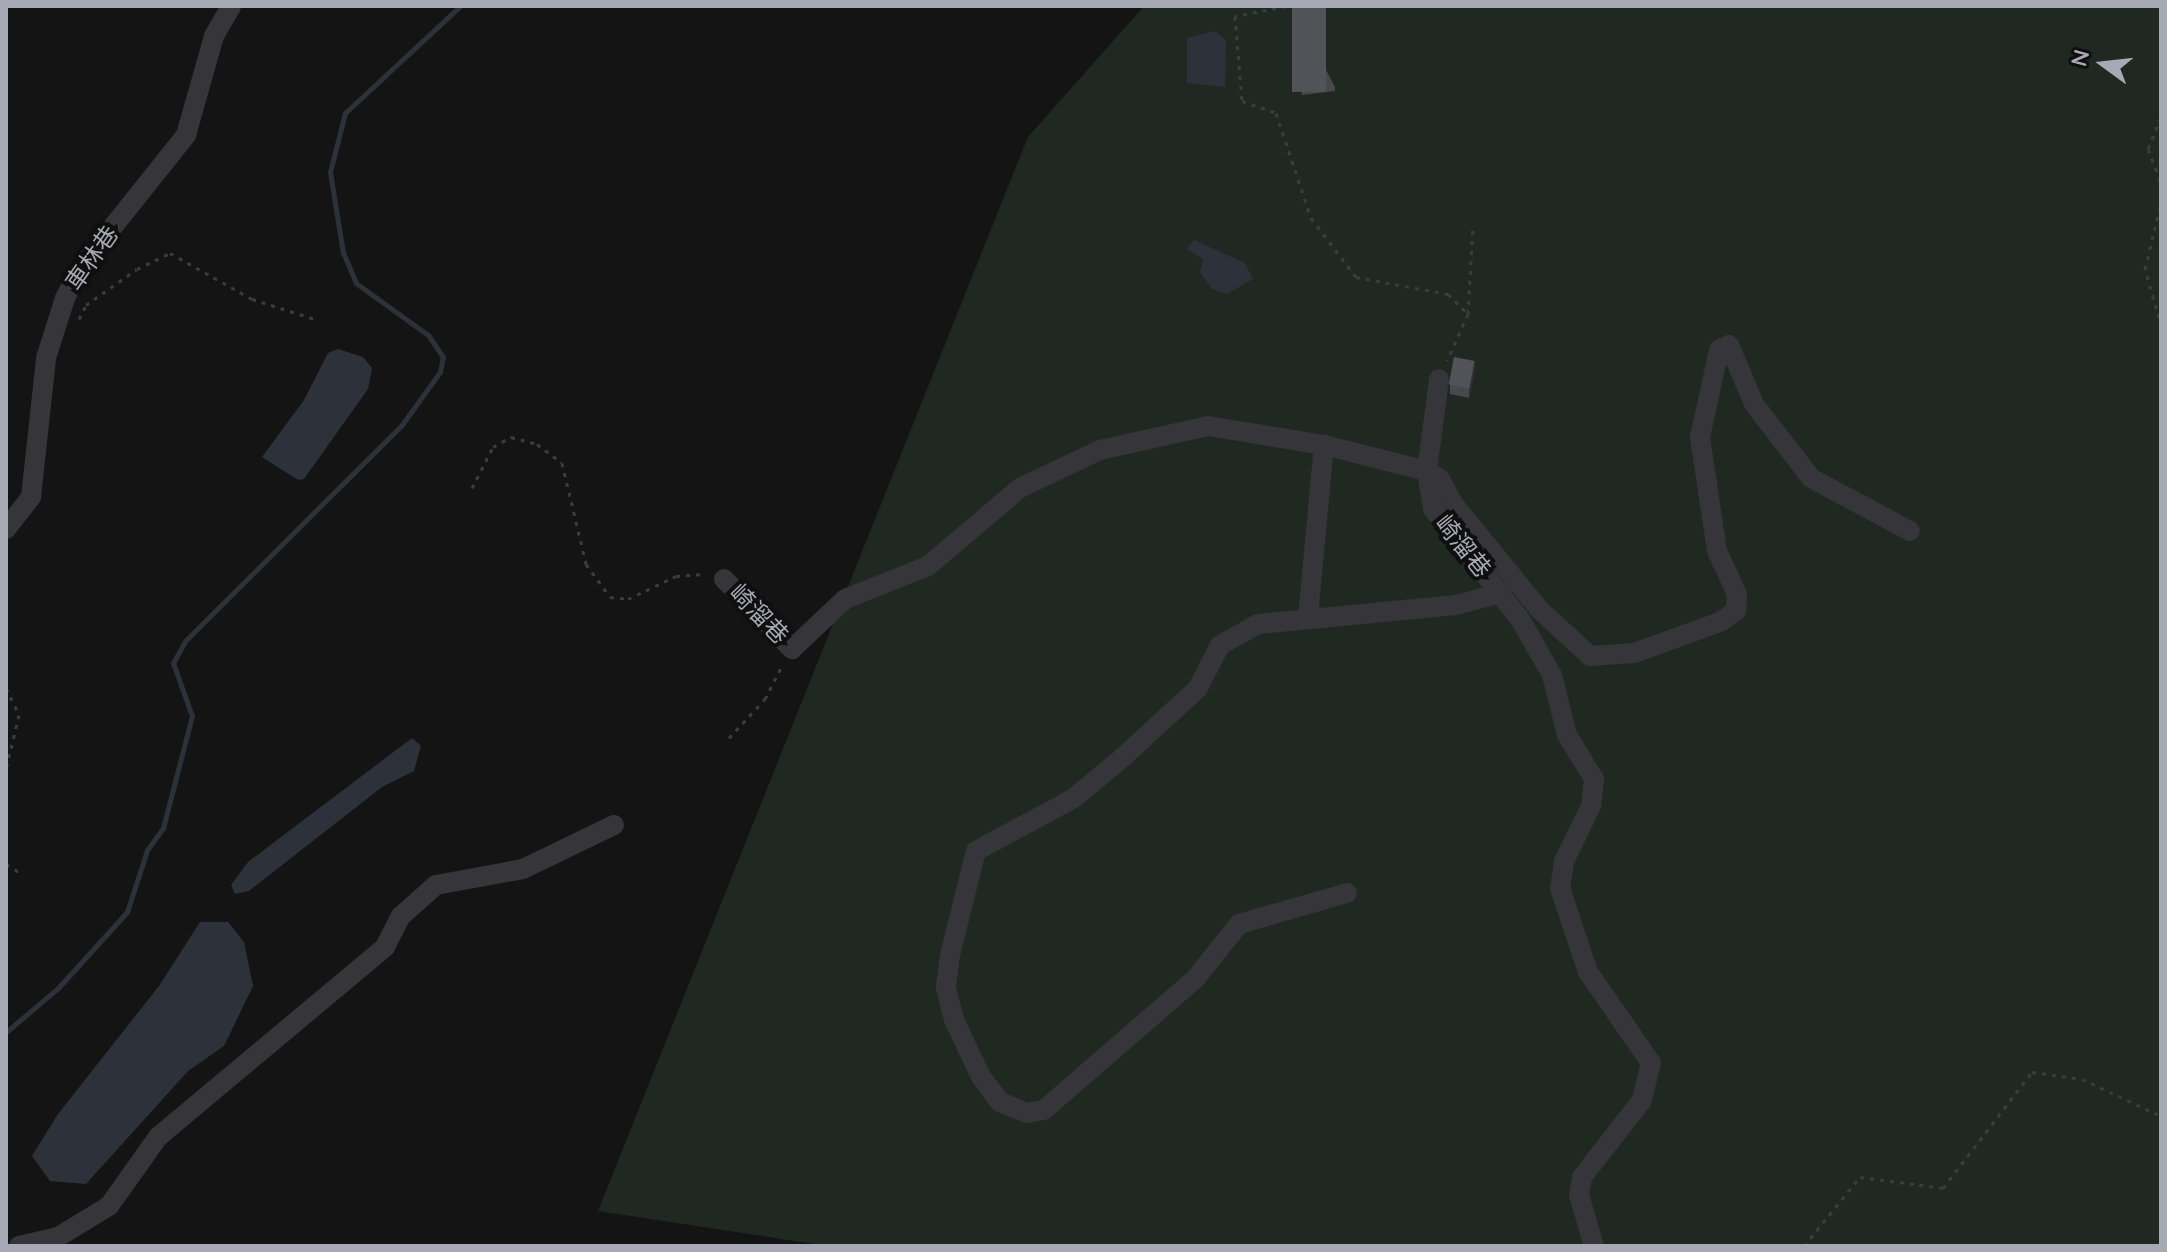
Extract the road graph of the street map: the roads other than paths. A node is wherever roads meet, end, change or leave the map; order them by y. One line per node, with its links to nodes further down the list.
1 (231, 6): 5 (street, 車林巷)
2 (1439, 379): 4 (street)
3 (1324, 445): 4 (street, 崎溜巷); 7 (street, 崎溜巷); 9 (street)
4 (1427, 471): 6 (street); 8 (street, 崎溜巷)
5 (6, 529)
6 (1910, 531)
7 (724, 579)
8 (1501, 593): 9 (street); 13 (street, 崎溜巷)
9 (1308, 617): 11 (street)
10 (614, 825): 12 (street)
11 (1347, 893)
12 (19, 1246)
13 (1594, 1246)

